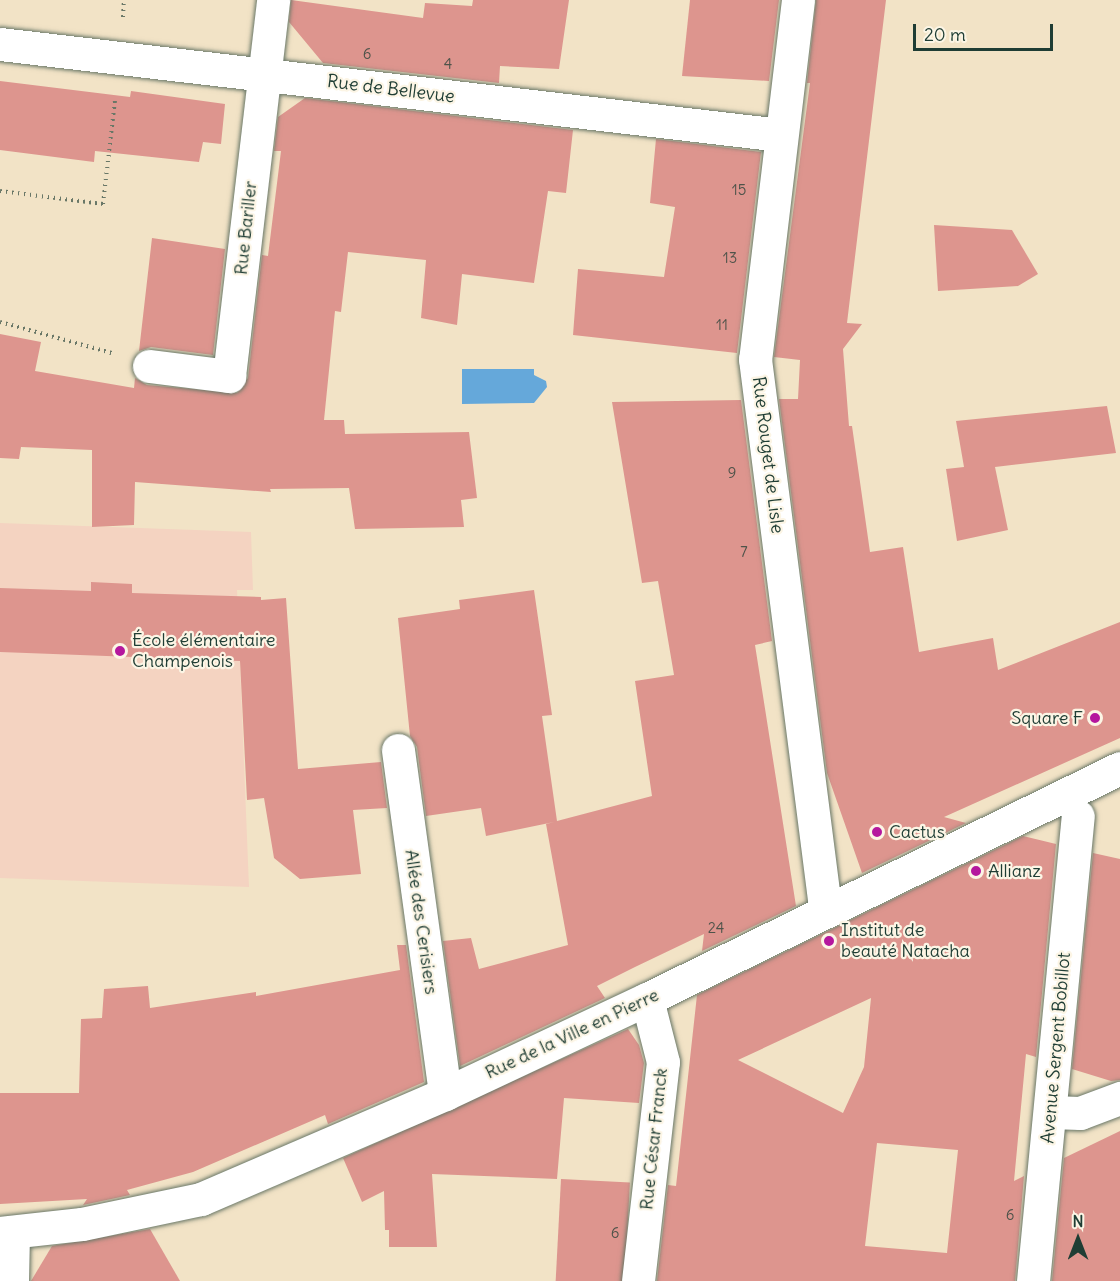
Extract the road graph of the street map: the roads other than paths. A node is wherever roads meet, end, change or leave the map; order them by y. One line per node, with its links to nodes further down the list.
1 (273, 0): 4 (street, Rue Bariller)
2 (798, 0): 5 (street, Rue Rouget de Lisle)
3 (0, 44): 4 (street, Rue de Bellevue)
4 (263, 74): 5 (street, Rue de Bellevue); 6 (street, Rue Bariller)
5 (781, 135): 10 (street, Rue Rouget de Lisle)
6 (149, 366)
7 (398, 750): 12 (street, Allée des Cerisiers)
8 (1120, 768): 10 (street, Rue de la Ville en Pierre)
9 (1078, 816): 14 (street, Avenue Sergent Bobillot)
10 (830, 909): 11 (street, Rue de la Ville en Pierre)
11 (647, 999): 12 (street, Rue de la Ville en Pierre); 17 (street, Rue César Franck)
12 (444, 1094): 15 (street, Rue de la Ville en Pierre)
13 (1120, 1098): 14 (street)
14 (1050, 1112): 18 (street, Avenue Sergent Bobillot)
15 (7, 1232): 16 (street)
16 (12, 1281)
17 (638, 1281)
18 (1033, 1281)

